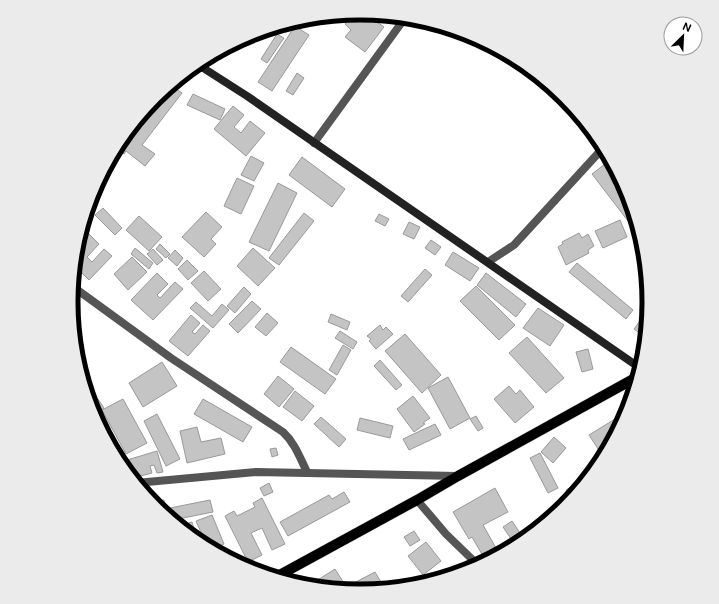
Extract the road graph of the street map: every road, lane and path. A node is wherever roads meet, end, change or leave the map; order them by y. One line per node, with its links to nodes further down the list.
1 (401, 23): 3 (street)
2 (203, 68): 3 (street)
3 (314, 143): 5 (street)
4 (599, 153): 5 (street)
5 (488, 262): 7 (street)
6 (78, 290): 9 (street)
7 (634, 364)
8 (630, 381): 10 (main road)
9 (307, 472): 10 (street); 11 (street)
10 (458, 476): 12 (main road)
11 (143, 482)
12 (418, 500): 13 (street); 14 (main road)
13 (473, 560)
14 (283, 573)

